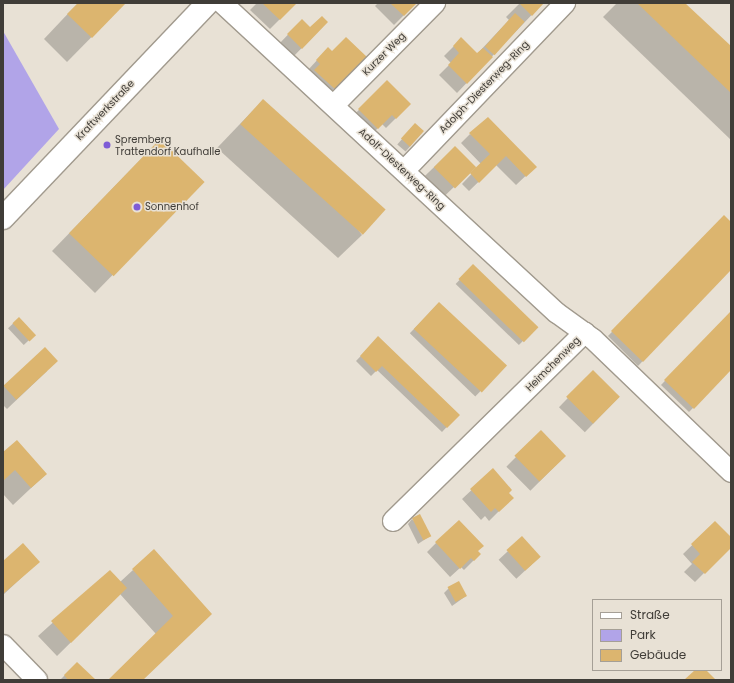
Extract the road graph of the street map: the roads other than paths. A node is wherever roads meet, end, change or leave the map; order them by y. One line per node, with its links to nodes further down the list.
1 (208, 3): 7 (main road, Kraftwerkstraße)
2 (222, 3): 5 (street, Adolf-Diesterweg-Ring)
3 (435, 3): 5 (street, Kurzer Weg)
4 (565, 3): 6 (street, Adolph-Diesterweg-Ring)
5 (334, 105): 6 (street, Adolf-Diesterweg-Ring)
6 (404, 171): 8 (street, Adolf-Diesterweg-Ring)
7 (3, 218)
8 (585, 332): 9 (street, Heimchenweg); 10 (street, Heimchenweg)
9 (731, 472)
10 (393, 521)
11 (3, 645): 12 (street)
12 (37, 680)

